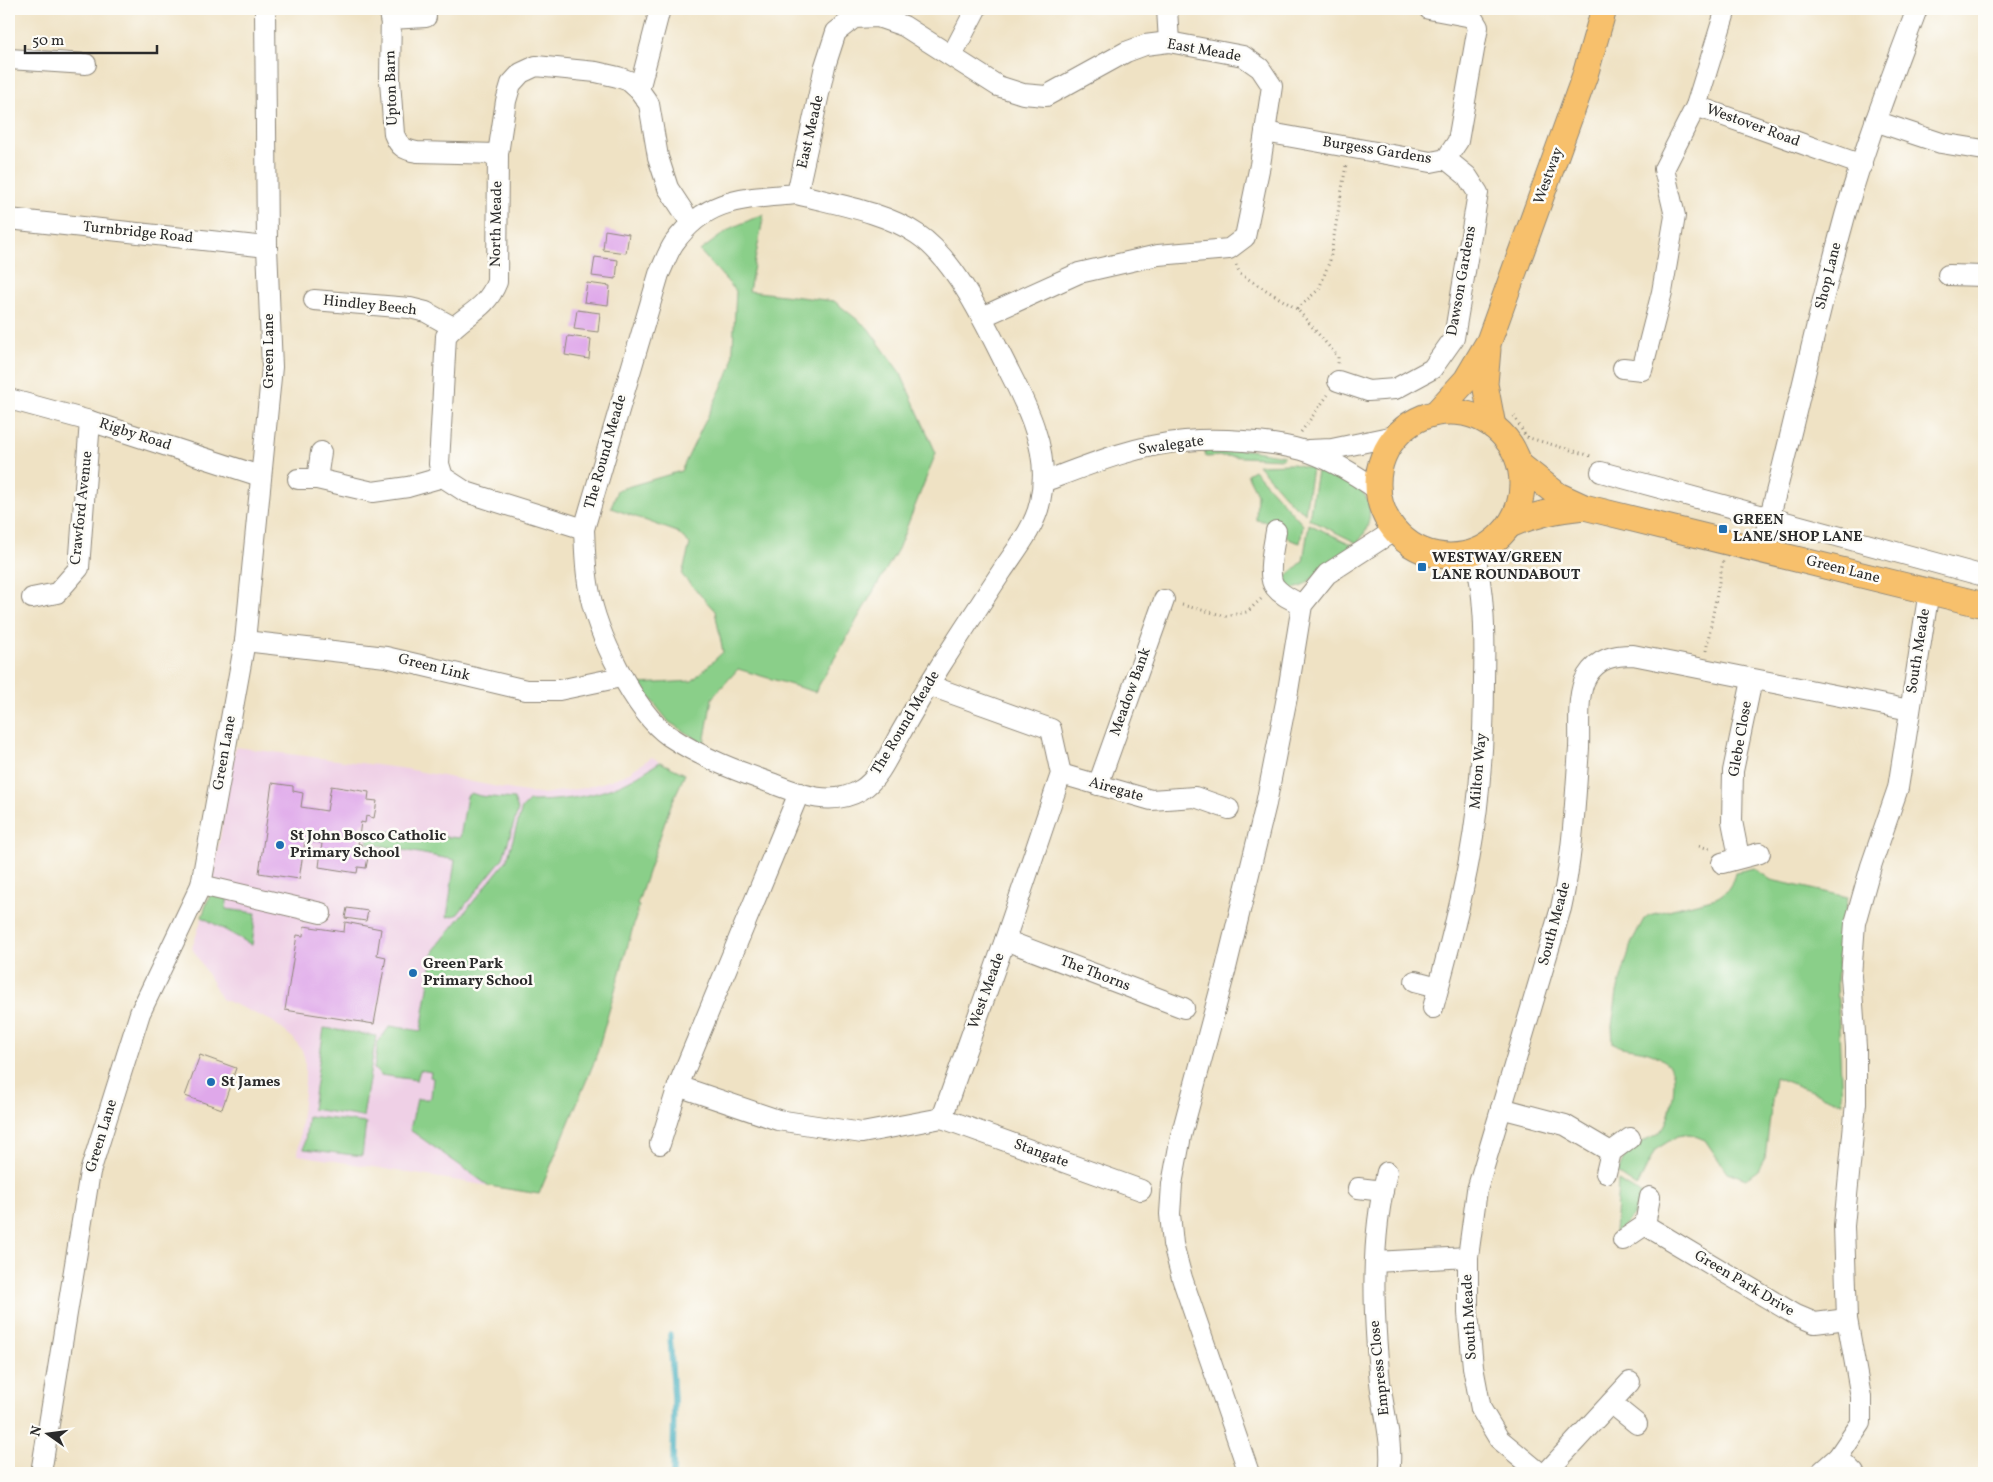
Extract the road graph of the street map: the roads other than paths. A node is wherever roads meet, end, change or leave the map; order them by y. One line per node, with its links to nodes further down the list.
1 (265, 9): 27 (street, Green Lane)
2 (660, 9): 16 (street)
3 (976, 9): 13 (street)
4 (1167, 9): 12 (street)
5 (1429, 9): 22 (street, Burgess Gardens)
6 (1604, 9): 33 (main road, Westway)
7 (1726, 9): 17 (street)
8 (1917, 9): 18 (street, Shop Lane)
9 (853, 13): 13 (street, East Meade); 24 (street, East Meade)
10 (390, 14): 11 (street, Upton Barn); 21 (street, Upton Barn)
11 (426, 17)
12 (1169, 42): 13 (street, East Meade); 19 (street, East Meade)
13 (952, 55)
14 (9, 59): 15 (street)
15 (86, 64)
16 (639, 90): 21 (street, North Meade); 26 (street)
17 (1696, 106): 23 (street, Westover Road); 34 (street, Westover Road)
18 (1875, 121): 20 (street); 23 (street, Shop Lane)
19 (1265, 132): 22 (street, Burgess Gardens); 31 (street, East Meade)
20 (1984, 150)
21 (498, 154): 32 (street, North Meade)
22 (1446, 159): 35 (street, Dawson Gardens)
23 (1862, 165): 50 (street, Shop Lane)
24 (797, 194): 26 (street, The Round Meade); 31 (street, The Round Meade)
25 (9, 219): 27 (street, Turnbridge Road)
26 (691, 223): 52 (street, The Round Meade)
27 (267, 247): 45 (street, Green Lane)
28 (1948, 275): 29 (street)
29 (1984, 276)
30 (314, 300): 32 (street, Hindley Beech)
31 (982, 317): 47 (street, The Round Meade)
32 (453, 327): 46 (street)
33 (1489, 341): 37 (main road, Westway); 38 (main road, Westway)
34 (1623, 368)
35 (1338, 381)
36 (9, 399): 39 (street, Rigby Road)
37 (1436, 413): 38 (main road); 40 (main road)
38 (1502, 418): 43 (main road)
39 (90, 421): 45 (street, Rigby Road); 59 (street, Crawford Avenue)
40 (1399, 435): 41 (street, Swalegate); 48 (main road)
41 (1299, 450): 47 (street, Swalegate); 48 (street, Swalegate)
42 (321, 452): 46 (street)
43 (1520, 465): 49 (main road, Green Lane); 51 (main road)
44 (1601, 472): 50 (street)
45 (260, 476): 63 (street, Green Lane)
46 (443, 477): 52 (street)
47 (1043, 482): 66 (street, The Round Meade)
48 (1379, 490): 53 (main road)
49 (1584, 507): 51 (main road, Green Lane); 55 (main road, Green Lane)
50 (1770, 519): 55 (street, Shop Lane); 57 (street)
51 (1510, 525): 56 (main road)
52 (584, 529): 64 (street, The Round Meade)
53 (1395, 530): 56 (main road); 61 (street)
54 (1276, 531): 61 (street)
55 (1761, 550): 58 (main road, Green Lane)
56 (1474, 552): 77 (street, Milton Way)
57 (1984, 576)
58 (1929, 591): 62 (main road, Green Lane); 67 (street, South Meade)
59 (32, 598)
60 (1164, 600): 69 (street, Meadow Bank)
61 (1302, 605): 100 (street)
62 (1984, 605)
63 (245, 641): 64 (street, Green Link); 73 (street, Green Lane)
64 (621, 677): 70 (street, The Round Meade)
65 (1752, 680): 67 (street, South Meade); 72 (street, Glebe Close); 81 (street, South Meade)
66 (928, 685): 68 (street); 70 (street, The Round Meade)
67 (1910, 710): 94 (street, South Meade)
68 (1061, 774): 69 (street, Airegate); 75 (street, West Meade)
69 (1098, 785): 71 (street, Airegate)
70 (799, 793): 80 (street)
71 (1229, 809)
72 (1760, 853)
73 (201, 885): 74 (street); 99 (street, Green Lane)
74 (321, 913)
75 (1005, 940): 78 (street, The Thorns); 82 (street, West Meade)
76 (1415, 981): 77 (street)
77 (1438, 987): 79 (street, Milton Way)
78 (1184, 1008)
79 (1433, 1008)
80 (678, 1086): 82 (street); 84 (street)
81 (1501, 1108): 85 (street); 92 (street, South Meade)
82 (942, 1118): 88 (street, Stangate)
83 (1630, 1138): 85 (street)
84 (660, 1144)
85 (1611, 1152): 86 (street)
86 (1606, 1172)
87 (1358, 1188): 93 (street, Empress Close)
88 (1140, 1190)
89 (1650, 1197): 90 (street)
90 (1645, 1225): 91 (street); 94 (street, Green Park Drive)
91 (1623, 1240)
92 (1468, 1257): 93 (street); 102 (street, South Meade)
93 (1375, 1262): 101 (street, Empress Close)
94 (1847, 1319): 98 (street, South Meade)
95 (1630, 1382): 96 (street)
96 (1611, 1403): 97 (street); 103 (street)
97 (1637, 1424)
98 (1838, 1457): 104 (street, South Meade); 105 (street)
99 (41, 1473)
100 (1249, 1473)
101 (1389, 1473)
102 (1540, 1473)
103 (1546, 1473)
104 (1820, 1473)
105 (1854, 1473)

